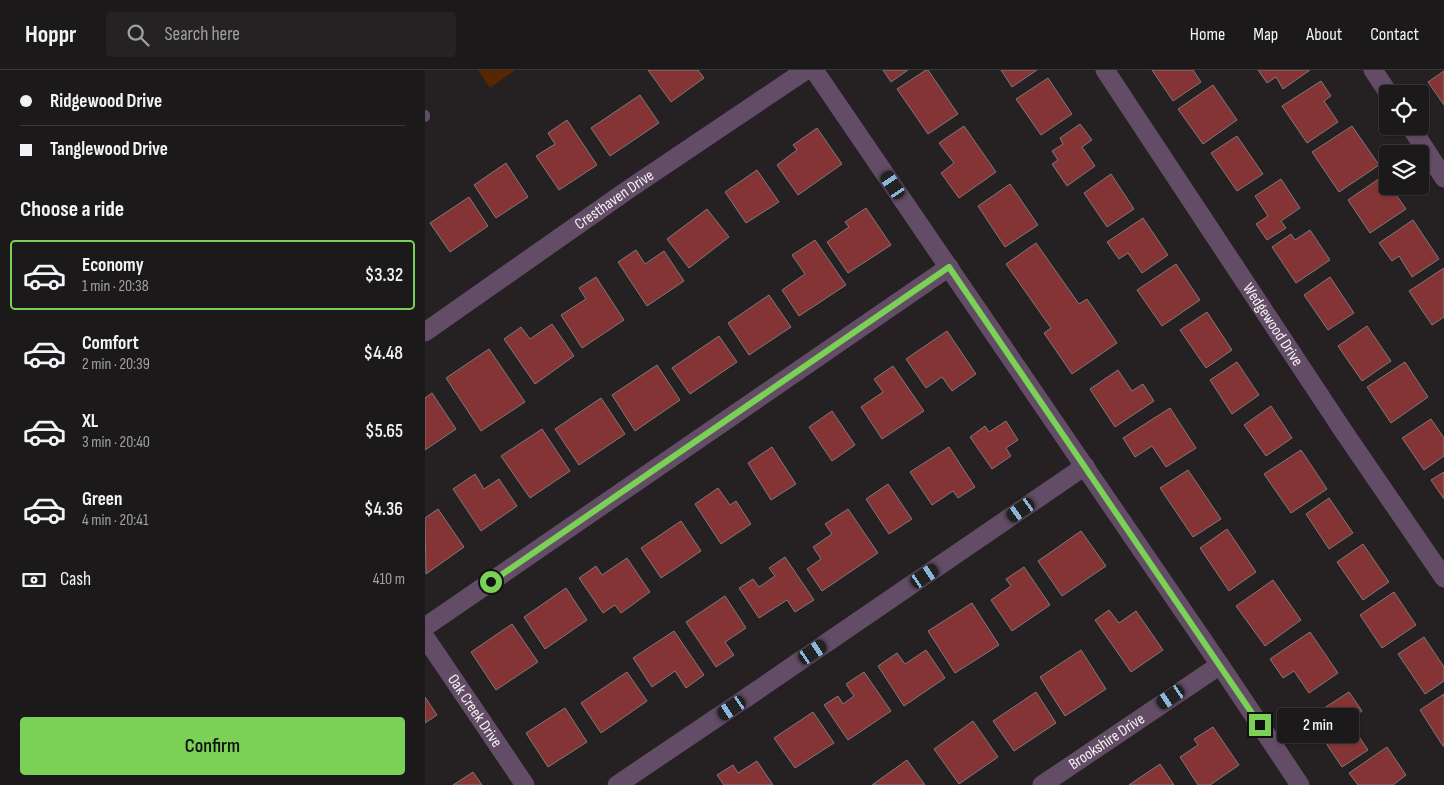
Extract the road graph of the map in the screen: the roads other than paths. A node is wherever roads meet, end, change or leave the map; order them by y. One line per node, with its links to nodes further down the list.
1 (806, 70): 9 (street, Cresthaven Drive)
2 (814, 70): 8 (street)
3 (1105, 70): 11 (street, Wedgewood Drive)
4 (1373, 70): 5 (street)
5 (1383, 85)
6 (1416, 135): 7 (street)
7 (1444, 178)
8 (949, 267): 10 (street); 12 (street)
9 (425, 332)
10 (1085, 466): 14 (street); 16 (street)
11 (1444, 578)
12 (425, 627)
13 (425, 636): 15 (street, Oak Creek Drive)
14 (1220, 664): 17 (street, Brookshire Drive); 18 (street)
15 (525, 785)
16 (617, 785)
17 (1042, 785)
18 (1300, 785)

